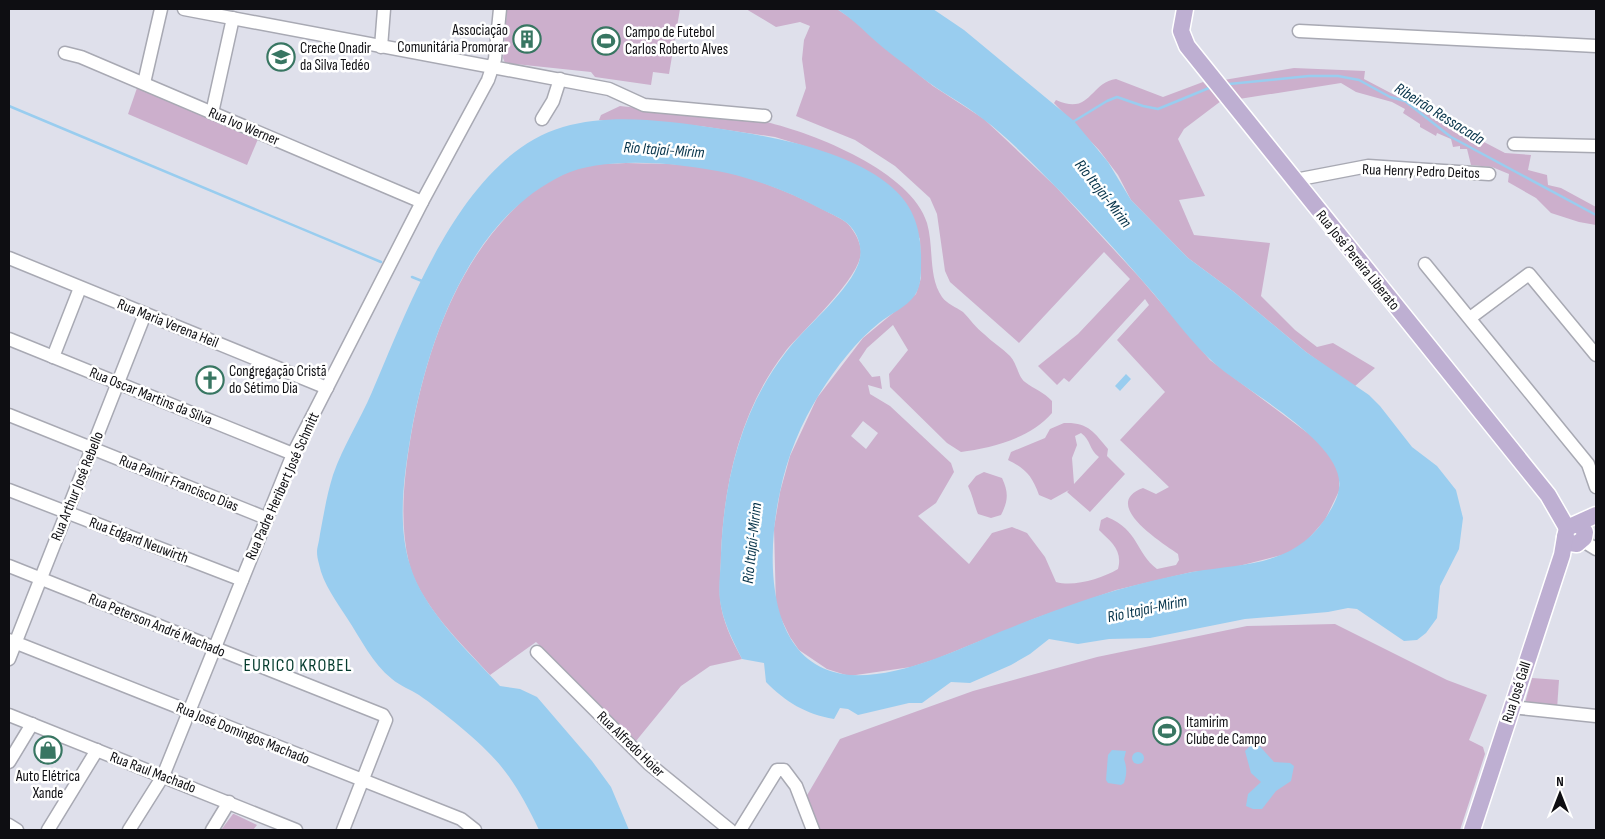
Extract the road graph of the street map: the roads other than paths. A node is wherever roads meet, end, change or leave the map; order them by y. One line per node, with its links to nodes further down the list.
1 (161, 9): 13 (street)
2 (184, 9): 6 (street)
3 (384, 9): 9 (street)
4 (500, 9): 11 (street, Rua Padre Heribert José Schmitt)
5 (1185, 9): 20 (main road, Rua José Pereira Liberato)
6 (233, 18): 9 (street); 14 (street)
7 (1298, 31): 8 (street)
8 (1596, 46)
9 (381, 47): 11 (street)
10 (65, 53): 13 (street, Rua Ivo Werner)
11 (492, 68): 12 (street); 21 (street, Rua Padre Heribert José Schmitt)
12 (560, 79): 15 (street); 16 (street)
13 (144, 83): 14 (street, Rua Ivo Werner)
14 (212, 113): 21 (street, Rua Ivo Werner)
15 (765, 116)
16 (542, 119)
17 (1514, 144): 18 (street)
18 (1596, 146)
19 (1489, 174): 20 (street, Rua Henry Pedro Deitos)
20 (1295, 180): 41 (main road, Rua José Pereira Liberato)
21 (422, 202): 32 (street, Rua Padre Heribert José Schmitt)
22 (11, 259): 24 (street); 25 (street, Rua Maria Verena Heil)
23 (1425, 264): 27 (street)
24 (9, 273)
25 (80, 288): 26 (street, Rua Maria Verena Heil); 30 (street)
26 (145, 314): 31 (street, Rua Arthur José Rebello); 32 (street, Rua Maria Verena Heil)
27 (1470, 318): 29 (street); 36 (street)
28 (9, 340): 30 (street, Rua Oscar Martins da Silva)
29 (1596, 355)
30 (53, 357): 31 (street, Rua Oscar Martins da Silva)
31 (118, 383): 34 (street, Rua Arthur José Rebello); 35 (street, Rua Oscar Martins da Silva)
32 (327, 388): 35 (street, Rua Padre Heribert José Schmitt)
33 (9, 415): 34 (street, Rua Palmir Francisco Dias)
34 (92, 447): 39 (street, Rua Arthur José Rebello); 40 (street, Rua Palmir Francisco Dias)
35 (293, 454): 40 (street, Rua Padre Heribert José Schmitt)
36 (1592, 462): 37 (street)
37 (1596, 487)
38 (9, 490): 39 (street, Rua Edgard Neuwirth)
39 (67, 512): 43 (street, Rua Arthur José Rebello); 44 (street, Rua Edgard Neuwirth)
40 (266, 518): 44 (street, Rua Padre Heribert José Schmitt)
41 (1579, 533): 49 (main road, Rua José Gall)
42 (9, 566): 43 (street, Rua Peterson André Machado)
43 (40, 579): 45 (street, Rua Arthur José Rebello); 46 (street, Rua Peterson André Machado)
44 (242, 580): 46 (street, Rua Padre Heribert José Schmitt)
45 (12, 641): 48 (street, Rua Arthur José Rebello); 50 (street, Rua José Domingos Machado)
46 (214, 648): 50 (street, Rua Padre Heribert José Schmitt); 57 (street, Rua Peterson André Machado)
47 (537, 652): 67 (street, Rua Alfredo Hoier)
48 (9, 659)
49 (1511, 707): 52 (street); 70 (main road, Rua José Gall)
50 (189, 711): 56 (street, Rua Padre Heribert José Schmitt); 57 (street, Rua José Domingos Machado)
51 (9, 715): 53 (street, Rua Raul Machado)
52 (1596, 716)
53 (32, 724): 54 (street, Rua Raul Machado); 55 (street)
54 (97, 750): 56 (street, Rua Raul Machado); 61 (street)
55 (9, 762)
56 (163, 776): 58 (street, Rua Raul Machado); 62 (street, Rua Padre Heribert José Schmitt)
57 (363, 780): 65 (street); 66 (street, Rua José Domingos Machado)
58 (229, 802): 63 (street); 64 (street, Rua Raul Machado)
59 (9, 825): 60 (street)
60 (18, 830)
61 (48, 830)
62 (129, 830)
63 (212, 830)
64 (295, 830)
65 (343, 830)
66 (475, 830)
67 (730, 830)
68 (740, 830): 69 (street)
69 (813, 830)
70 (1472, 830)

